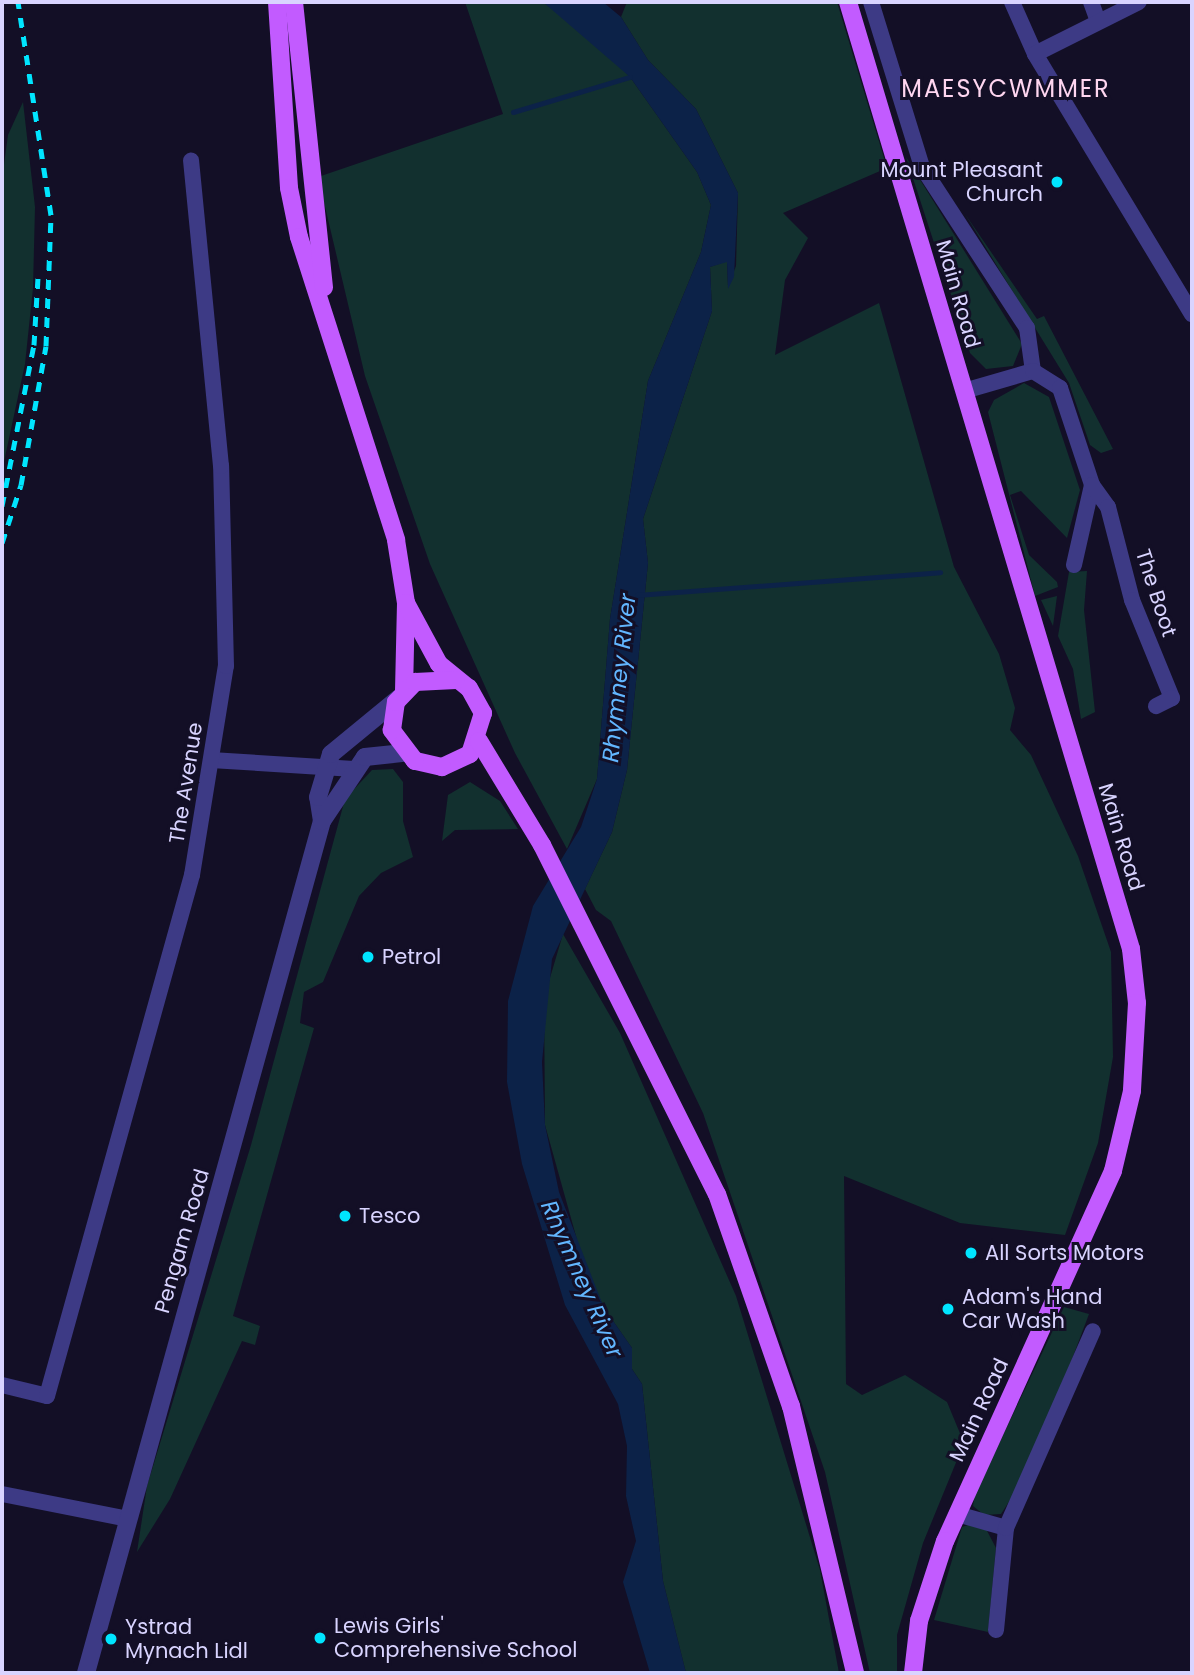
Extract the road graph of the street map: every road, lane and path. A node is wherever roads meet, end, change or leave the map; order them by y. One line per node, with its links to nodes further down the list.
1 (276, 2): 12 (main road)
2 (294, 2): 12 (main road)
3 (848, 2): 14 (main road, Main Road)
4 (871, 2): 13 (street, Main Road)
5 (1012, 2): 9 (street)
6 (1091, 2): 8 (street)
7 (1139, 2): 8 (street)
8 (1098, 21): 9 (street)
9 (1035, 54): 11 (street)
10 (191, 160): 23 (street, The Avenue)
11 (1190, 304)
12 (336, 348): 17 (main road)
13 (1033, 371): 14 (street); 15 (street)
14 (964, 391): 30 (main road, Main Road)
15 (1092, 485): 16 (street); 20 (street, The Boot)
16 (1074, 565)
17 (406, 603): 18 (main road); 19 (main road)
18 (456, 680): 19 (main road); 21 (main road)
19 (401, 695): 22 (main road); 24 (street, Pengam Road)
20 (1156, 706)
21 (479, 741): 22 (main road); 35 (main road)
22 (404, 753): 25 (street)
23 (211, 760): 24 (street); 28 (street, The Avenue)
24 (327, 766): 25 (street); 26 (street, Pengam Road)
25 (354, 769): 26 (street, Pengam Road)
26 (322, 821): 31 (street, Pengam Road)
27 (1093, 1331): 32 (street)
28 (2, 1385)
29 (2, 1494): 31 (street)
30 (957, 1514): 32 (street); 36 (main road, Main Road)
31 (128, 1518): 34 (street, Pengam Road)
32 (1006, 1528): 33 (street)
33 (996, 1630)
34 (86, 1673)
35 (855, 1673)
36 (913, 1673)

